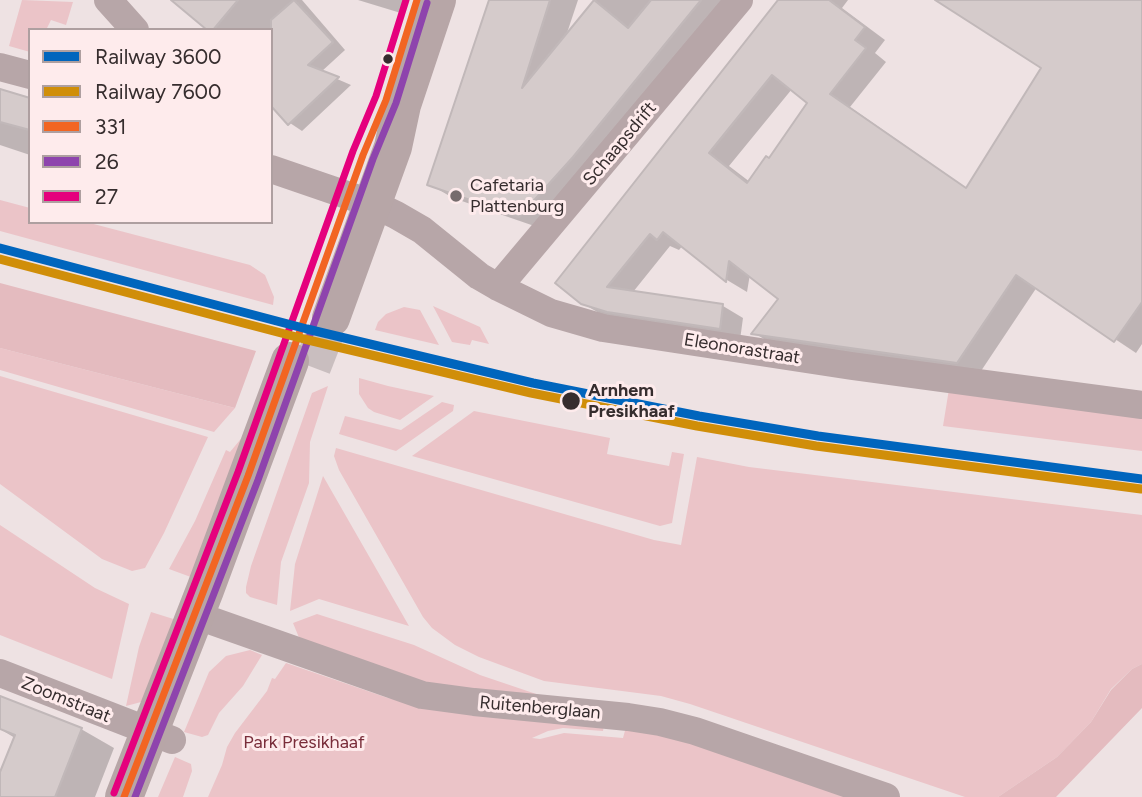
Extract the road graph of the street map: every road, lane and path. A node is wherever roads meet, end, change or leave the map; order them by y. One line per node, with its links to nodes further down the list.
1 (108, 0): 5 (street)
2 (417, 0): 9 (street)
3 (437, 0): 9 (street)
4 (739, 0): 10 (street, Schaapsdrift)
5 (133, 28)
6 (0, 68): 7 (street)
7 (28, 75)
8 (273, 170): 9 (street, Eleonorastraat)
9 (361, 200): 10 (street, Eleonorastraat); 11 (street)
10 (498, 287): 13 (street, Eleonorastraat)
11 (319, 315)
12 (302, 364): 14 (street)
13 (1142, 405)
14 (207, 619): 16 (street); 19 (street, Ruitenberglaan)
15 (0, 673): 16 (street, Zoomstraat)
16 (161, 736): 17 (street); 18 (street)
17 (124, 797)
18 (150, 797)
19 (886, 797)

